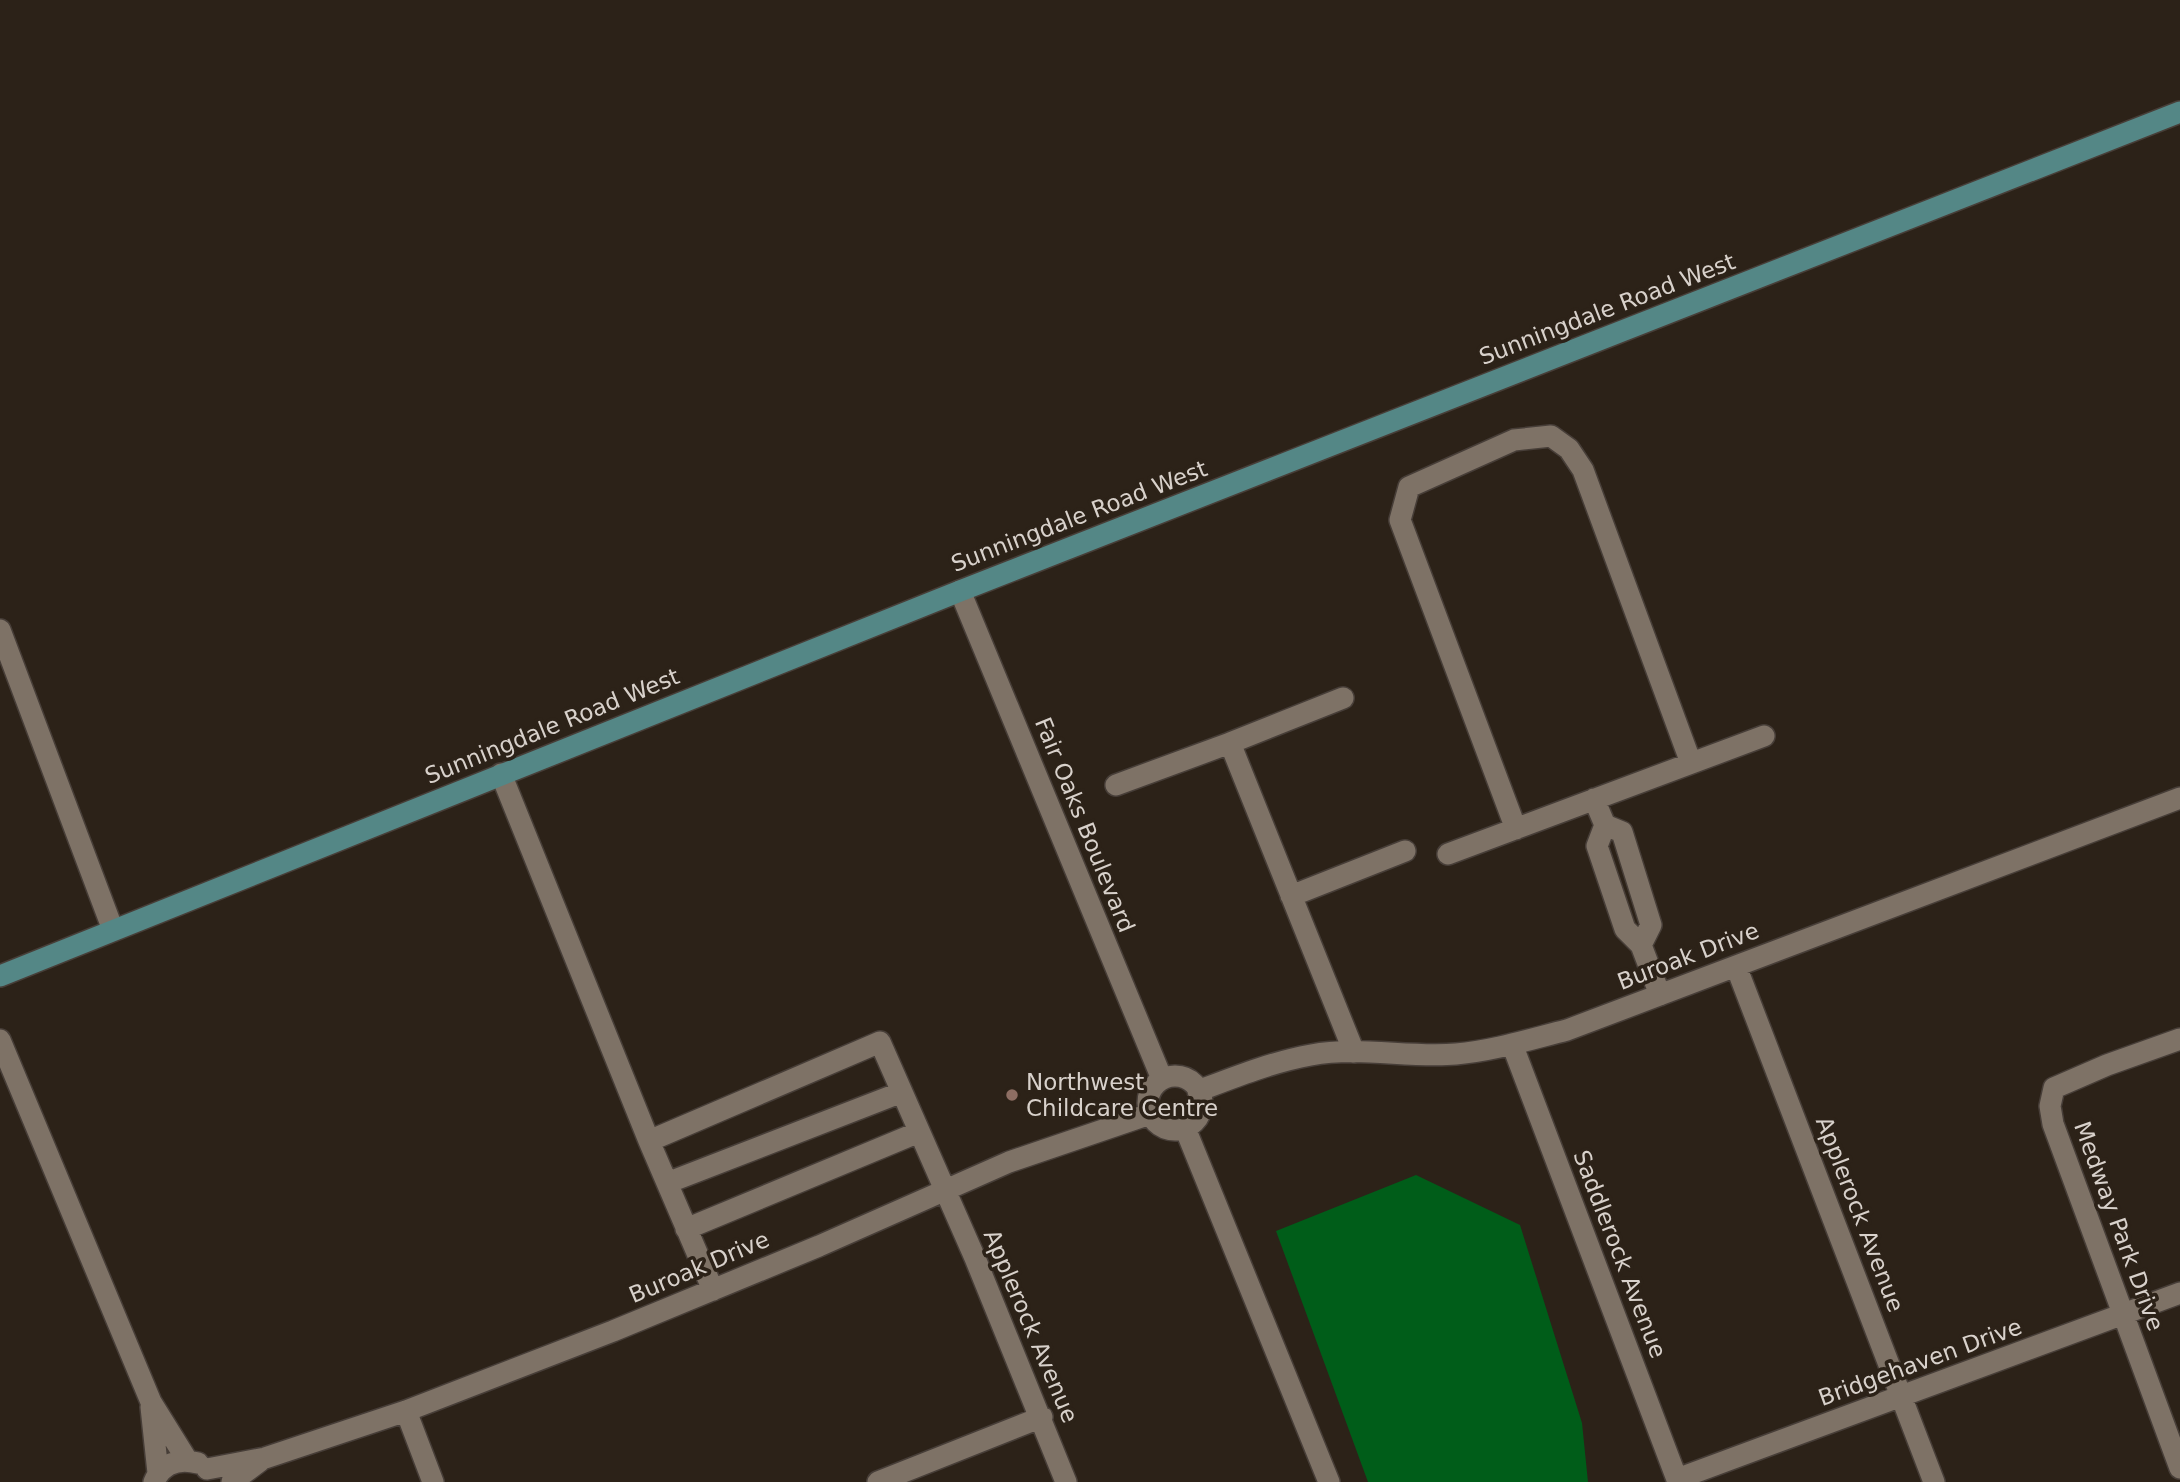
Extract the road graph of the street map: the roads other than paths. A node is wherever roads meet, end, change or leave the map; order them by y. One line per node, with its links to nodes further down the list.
1 (2180, 112): 2 (main road, Sunningdale Road West)
2 (960, 591): 8 (main road, Sunningdale Road West); 24 (street, Fair Oaks Boulevard)
3 (0, 630): 16 (street)
4 (1343, 698): 6 (street)
5 (1764, 736): 7 (street)
6 (1230, 743): 9 (street); 15 (street)
7 (1691, 763): 11 (street); 12 (street)
8 (501, 774): 16 (main road, Sunningdale Road West); 30 (street)
9 (1116, 785)
10 (2180, 798): 17 (street, Buroak Drive)
11 (1594, 799): 12 (street); 19 (street)
12 (1516, 829): 14 (street)
13 (1405, 850): 15 (street)
14 (1448, 855)
15 (1291, 896): 23 (street)
16 (113, 930): 18 (main road, Sunningdale Road West)
17 (1736, 966): 19 (street, Buroak Drive); 37 (street, Applerock Avenue)
18 (0, 976)
19 (1660, 995): 22 (street, Buroak Drive)
20 (2180, 1039): 36 (street, Medway Park Drive)
21 (0, 1040): 38 (street)
22 (1512, 1044): 23 (street, Buroak Drive); 46 (street, Saddlerock Avenue)
23 (1354, 1052): 25 (street, Buroak Drive)
24 (1162, 1079): 25 (street); 27 (street)
25 (1198, 1091): 28 (street)
26 (902, 1092): 29 (street, Applerock Avenue); 30 (street, Applerock Avenue); 31 (street)
27 (1150, 1114): 28 (street); 32 (street, Buroak Drive)
28 (1185, 1128): 51 (street)
29 (919, 1132): 32 (street, Applerock Avenue); 33 (street)
30 (649, 1141): 31 (street)
31 (667, 1183): 33 (street)
32 (945, 1191): 34 (street, Buroak Drive); 40 (street, Applerock Avenue)
33 (686, 1229): 34 (street)
34 (713, 1290): 39 (street, Buroak Drive)
35 (2180, 1293): 36 (street, Bridgehaven Drive)
36 (2123, 1314): 37 (street, Bridgehaven Drive); 43 (street, Medway Park Drive)
37 (1902, 1397): 46 (street, Bridgehaven Drive); 52 (street, Applerock Avenue)
38 (151, 1402): 42 (street); 45 (street)
39 (406, 1411): 41 (street, Buroak Drive); 48 (street)
40 (1041, 1417): 49 (street); 50 (street, Applerock Avenue)
41 (265, 1458): 44 (street, Buroak Drive); 47 (street, Buroak Drive)
42 (187, 1460): 44 (street); 45 (street)
43 (2180, 1468)
44 (211, 1475)
45 (156, 1478)
46 (1678, 1480)
47 (232, 1482)
48 (433, 1482)
49 (878, 1482)
50 (1066, 1482)
51 (1329, 1482)
52 (1934, 1482)

